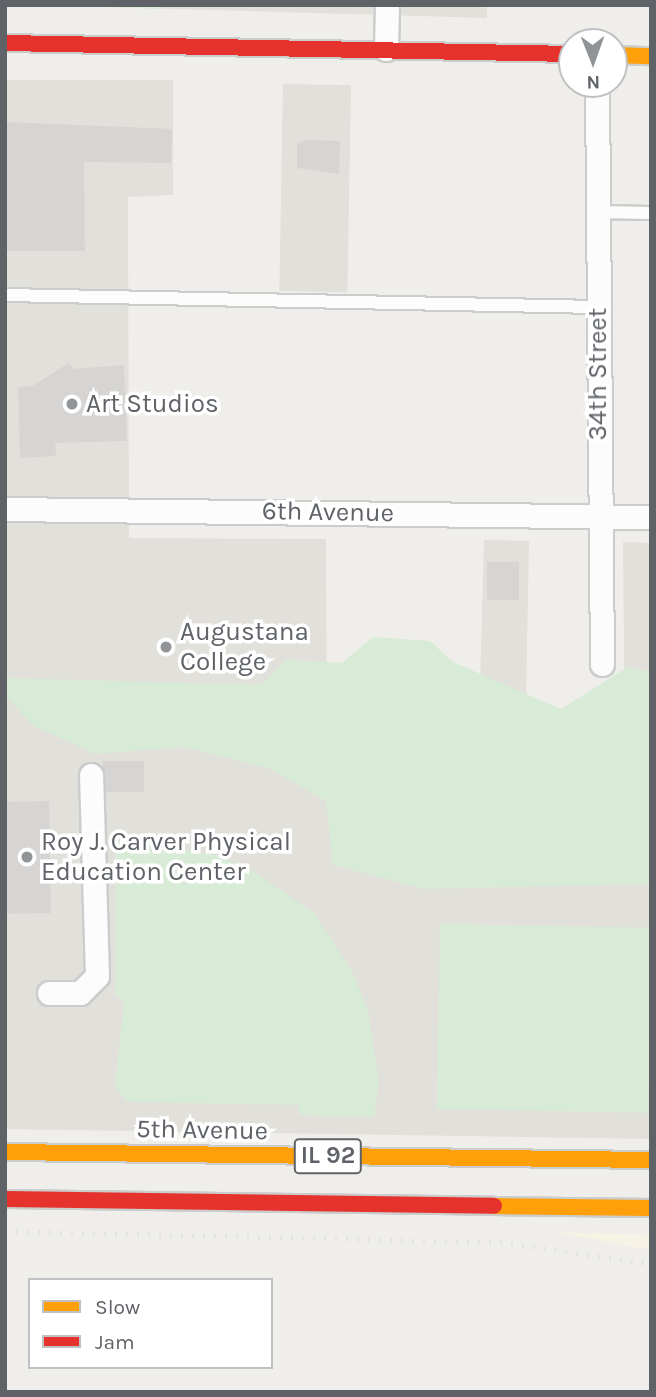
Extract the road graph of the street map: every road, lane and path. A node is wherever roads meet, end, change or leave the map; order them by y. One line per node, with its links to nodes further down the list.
1 (387, 5): 3 (street)
2 (5, 43): 3 (main road)
3 (386, 49): 4 (main road)
4 (558, 54)
5 (628, 55): 6 (main road)
6 (651, 56)
7 (597, 98): 8 (street, 34th Street)
8 (598, 212): 9 (lane); 11 (street, 34th Street)
9 (651, 213)
10 (5, 295): 11 (lane)
11 (597, 307): 13 (street, 34th Street)
12 (5, 509): 13 (street, 6th Avenue)
13 (599, 516): 14 (street, 6th Avenue); 15 (street, 34th Street)
14 (651, 517)
15 (602, 664)
16 (92, 775): 17 (street)
17 (49, 993)
18 (5, 1152): 19 (main road, 5th Avenue / IL 92)
19 (651, 1160)
20 (5, 1199): 21 (main road, IL 92)
21 (651, 1208)

